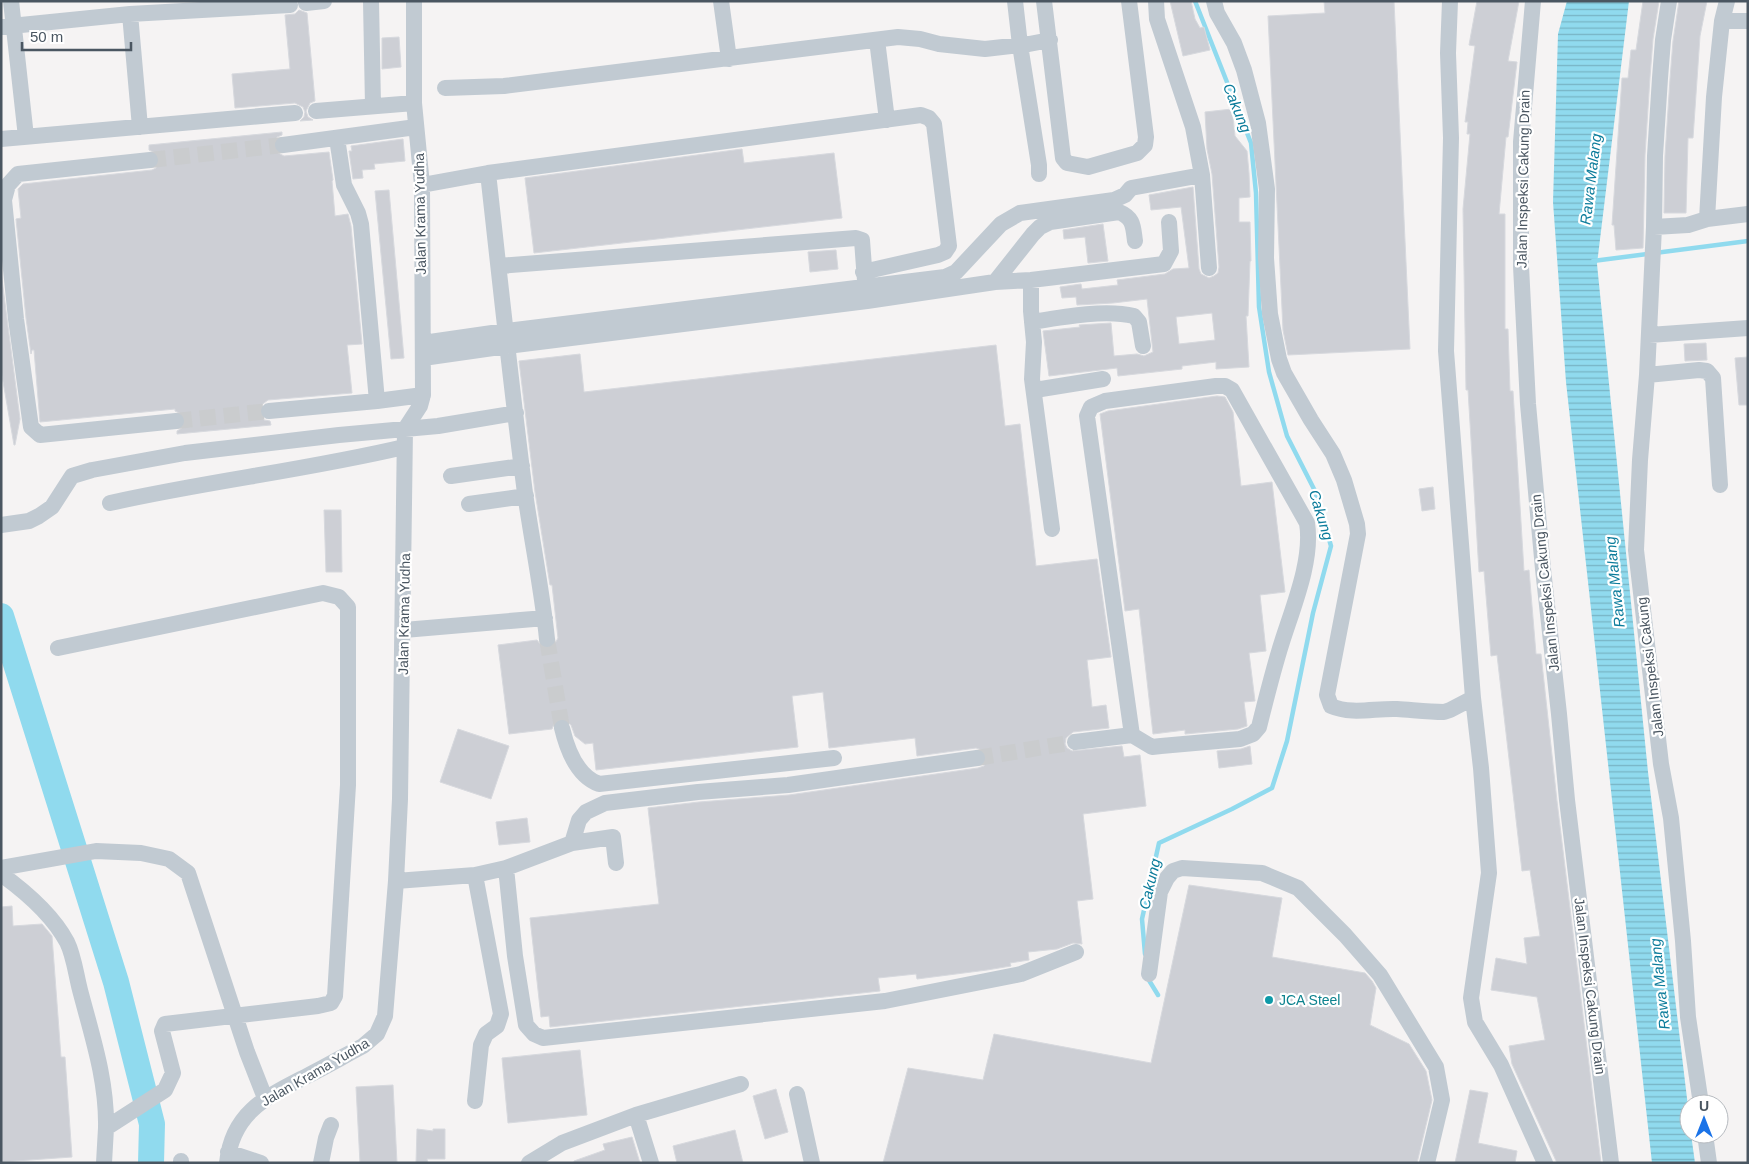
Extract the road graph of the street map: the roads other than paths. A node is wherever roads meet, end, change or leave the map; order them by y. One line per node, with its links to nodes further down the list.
1 (11, 1): 18 (street)
2 (324, 1): 15 (street)
3 (370, 1): 25 (street)
4 (414, 1): 24 (street, Jalan Krama Yudha)
5 (721, 1): 22 (street)
6 (1015, 1): 21 (street)
7 (1044, 1): 20 (street)
8 (1129, 1): 20 (street)
9 (1156, 1): 38 (street)
10 (1214, 1): 78 (street)
11 (1450, 1): 78 (street)
12 (1533, 1): 112 (street, Jalan Inspeksi Cakung Drain)
13 (1669, 1): 43 (street)
14 (1727, 1): 16 (street)
15 (130, 14): 18 (street); 29 (street)
16 (1722, 21): 17 (street); 41 (street)
17 (1748, 21)
18 (8, 26): 31 (street)
19 (876, 40): 21 (street); 22 (street); 28 (street)
20 (1050, 40): 21 (street)
21 (1020, 45): 37 (street)
22 (729, 59): 23 (street)
23 (445, 88)
24 (414, 103): 25 (street); 30 (street, Jalan Krama Yudha)
25 (373, 106): 26 (street)
26 (316, 111)
27 (294, 113): 29 (street)
28 (887, 120): 36 (street); 49 (street)
29 (140, 127): 31 (street)
30 (416, 127): 32 (street); 39 (street, Jalan Krama Yudha)
31 (26, 137): 33 (street)
32 (337, 138): 34 (street); 60 (street)
33 (1, 139)
34 (283, 145)
35 (150, 160): 63 (street)
36 (488, 173): 39 (street); 45 (street)
37 (1039, 174)
38 (1202, 176): 46 (street); 49 (street)
39 (422, 185): 55 (street, Jalan Krama Yudha)
40 (1748, 214): 41 (street)
41 (1708, 220): 43 (street)
42 (1169, 222): 47 (street)
43 (1654, 227): 52 (street, Jalan Inspeksi Cakung)
44 (1135, 241): 48 (street)
45 (499, 266): 49 (street); 53 (street)
46 (1209, 268)
47 (1031, 280): 48 (street); 50 (street)
48 (995, 282): 49 (street)
49 (865, 286): 53 (street)
50 (1032, 322): 54 (street); 58 (street)
51 (1748, 328): 52 (street)
52 (1649, 335): 56 (street, Jalan Inspeksi Cakung)
53 (506, 338): 55 (street); 62 (street)
54 (1143, 346)
55 (423, 350): 59 (street, Jalan Krama Yudha)
56 (1648, 375): 68 (street); 96 (street, Jalan Inspeksi Cakung)
57 (1104, 379): 58 (street)
58 (1034, 390): 73 (street)
59 (423, 395): 60 (street); 64 (street, Jalan Krama Yudha)
60 (377, 402): 61 (street)
61 (269, 411)
62 (516, 413): 64 (street); 66 (street)
63 (176, 421)
64 (405, 429): 65 (street, Jalan Krama Yudha); 72 (street)
65 (404, 447): 70 (street); 75 (street, Jalan Krama Yudha)
66 (522, 466): 67 (street); 69 (street)
67 (451, 476)
68 (1720, 485)
69 (526, 496): 71 (street); 74 (street)
70 (110, 503)
71 (469, 504)
72 (1, 525)
73 (1052, 529)
74 (545, 618): 75 (street); 76 (street)
75 (404, 630): 90 (street, Jalan Krama Yudha)
76 (547, 639)
77 (58, 648): 93 (street)
78 (1473, 698): 111 (street)
79 (562, 728): 82 (street)
80 (1132, 734): 80 (street); 81 (street)
81 (1075, 742)
82 (834, 758)
83 (977, 758): 84 (street)
84 (572, 842): 85 (street); 87 (street)
85 (616, 863)
86 (1, 868): 93 (street)
87 (506, 868): 89 (street); 91 (street)
88 (1, 874): 101 (street)
89 (475, 875): 90 (street); 98 (street)
90 (396, 881): 97 (street, Jalan Krama Yudha)
91 (1076, 952)
92 (1149, 974): 110 (street)
93 (234, 1016): 97 (street); 101 (street)
94 (741, 1084): 99 (street)
95 (797, 1094): 109 (street)
96 (1700, 1094)
97 (265, 1098): 103 (street, Jalan Krama Yudha)
98 (474, 1101)
99 (636, 1116): 104 (street); 108 (street)
100 (331, 1125): 107 (street)
101 (106, 1128): 105 (street)
102 (1706, 1144): 113 (street)
103 (227, 1157): 106 (street)
104 (535, 1162)
105 (104, 1163)
106 (261, 1163)
107 (321, 1163)
108 (651, 1163)
109 (812, 1163)
110 (1427, 1163)
111 (1545, 1163)
112 (1611, 1163)
113 (1709, 1163)

